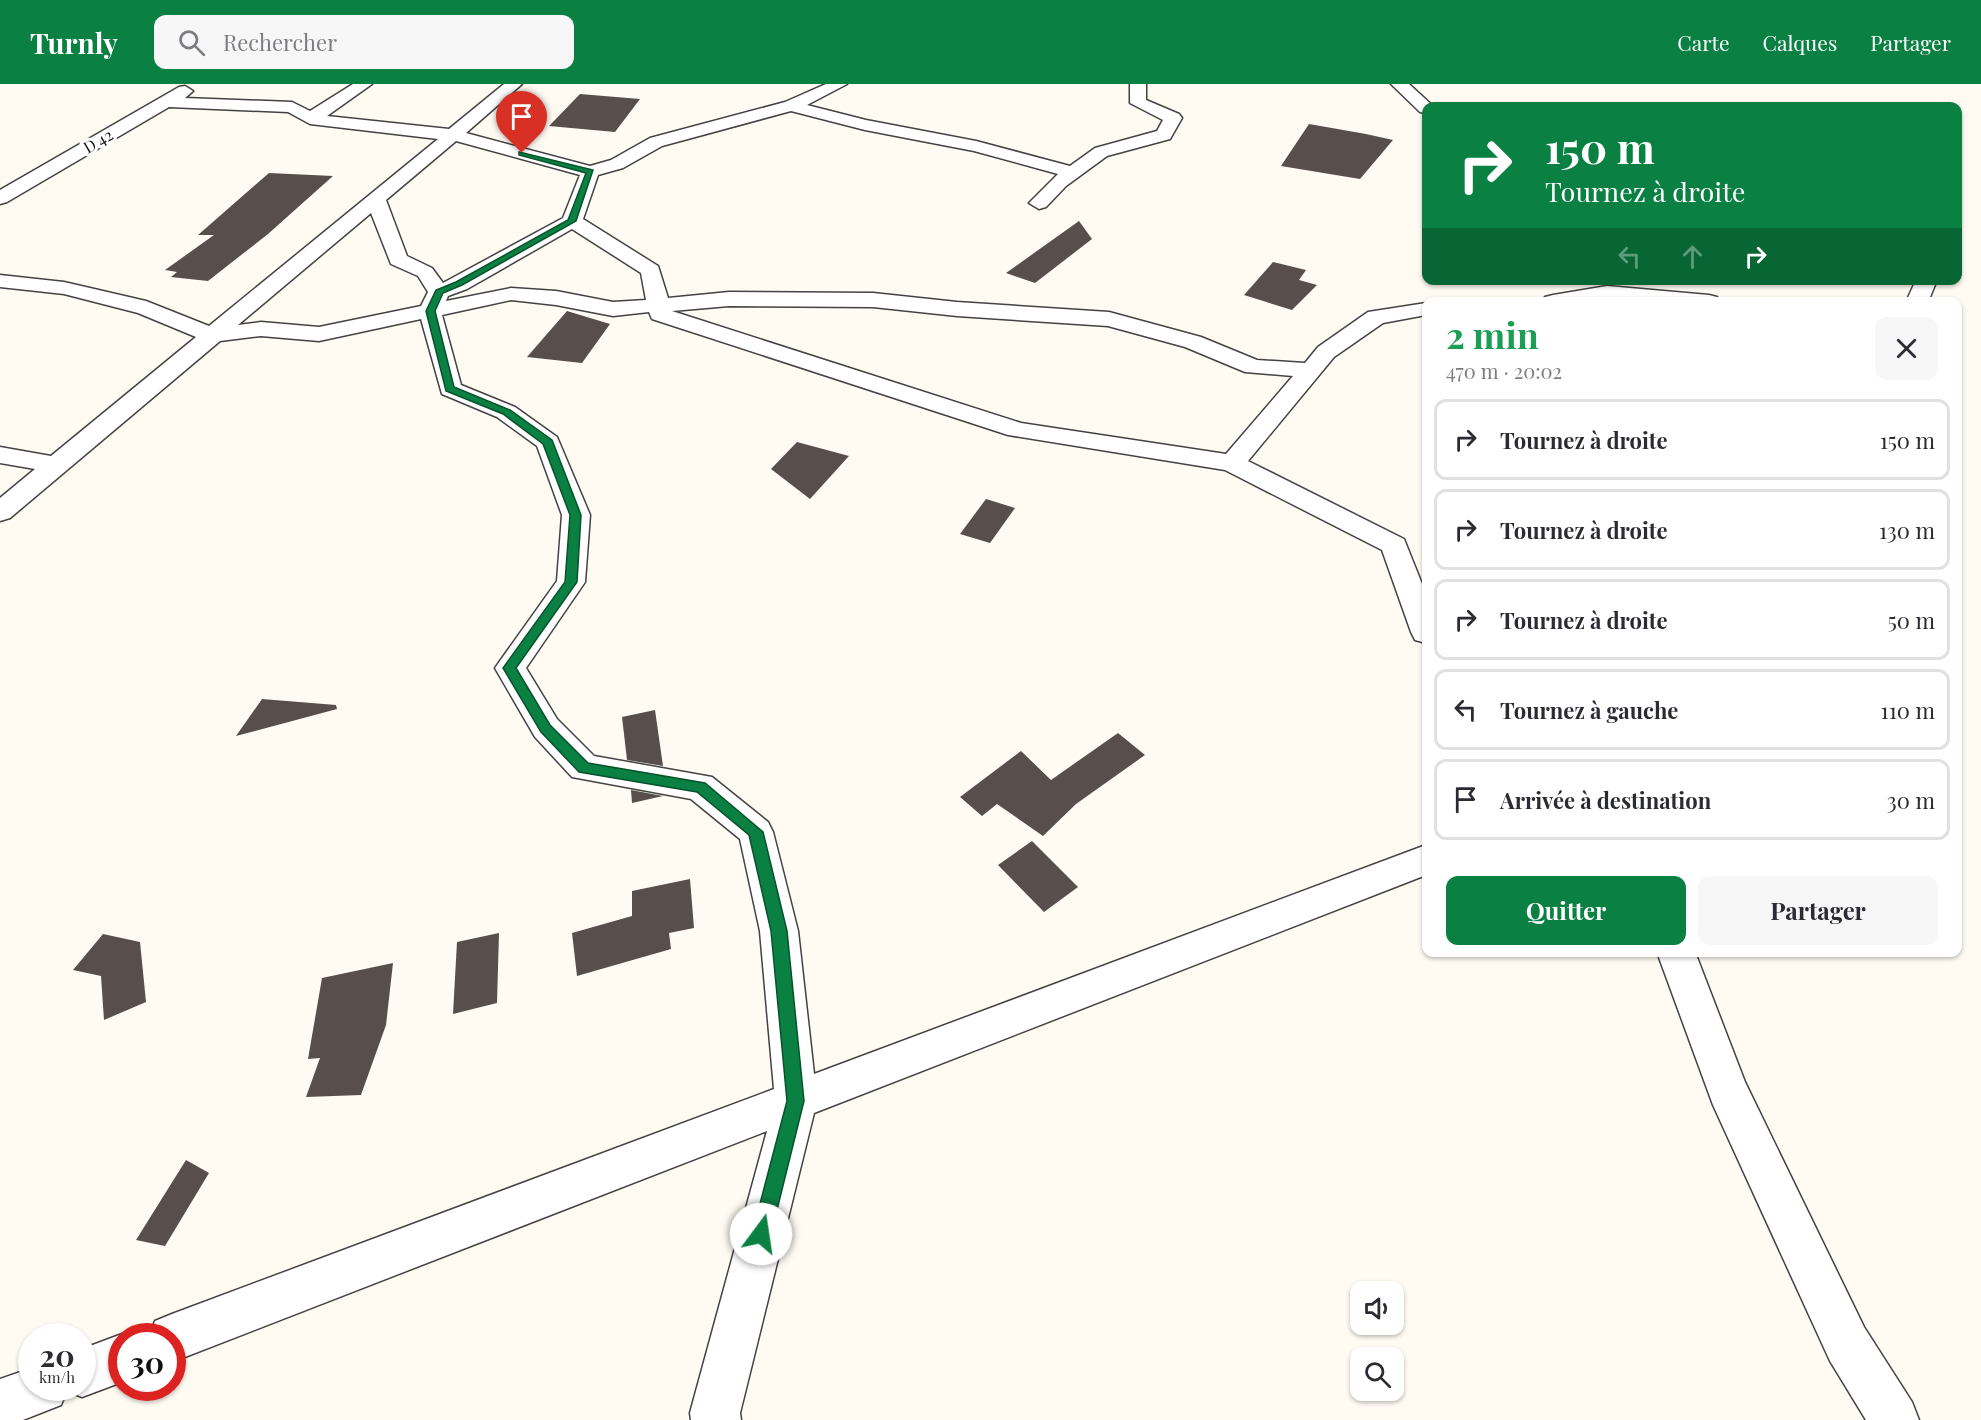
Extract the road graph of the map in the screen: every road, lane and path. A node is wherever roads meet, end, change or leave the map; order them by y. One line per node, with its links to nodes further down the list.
1 (197, 84): 7 (street, D 42 / D 42)
2 (364, 84): 10 (street)
3 (514, 84): 11 (street)
4 (839, 84): 9 (street)
5 (1399, 84): 8 (street)
6 (1140, 85): 13 (street)
7 (166, 102): 10 (street); 14 (street, D 42 / D 42)
8 (1422, 104)
9 (791, 106): 12 (street); 13 (street)
10 (310, 119): 11 (street)
11 (453, 135): 12 (street); 15 (street)
12 (590, 172): 17 (street)
13 (1073, 172): 16 (street)
14 (0, 198)
15 (376, 199): 21 (street); 24 (street)
16 (1039, 203)
17 (572, 221): 21 (street); 22 (street)
18 (0, 281): 24 (street)
19 (1580, 297): 20 (street)
20 (1658, 297)
21 (435, 301): 22 (street); 24 (street); 33 (street)
22 (658, 304): 25 (street); 27 (street)
23 (1422, 310): 25 (street)
24 (212, 335): 28 (street)
25 (1311, 370): 27 (street)
26 (0, 455): 28 (street)
27 (1232, 463): 30 (street)
28 (55, 465): 29 (street)
29 (0, 512)
30 (1422, 621)
31 (1422, 862): 33 (street)
32 (1678, 957): 38 (street)
33 (796, 1101): 34 (street); 37 (street)
34 (186, 1333)
35 (18, 1397): 36 (street)
36 (0, 1404)
37 (716, 1420)
38 (1894, 1420)

